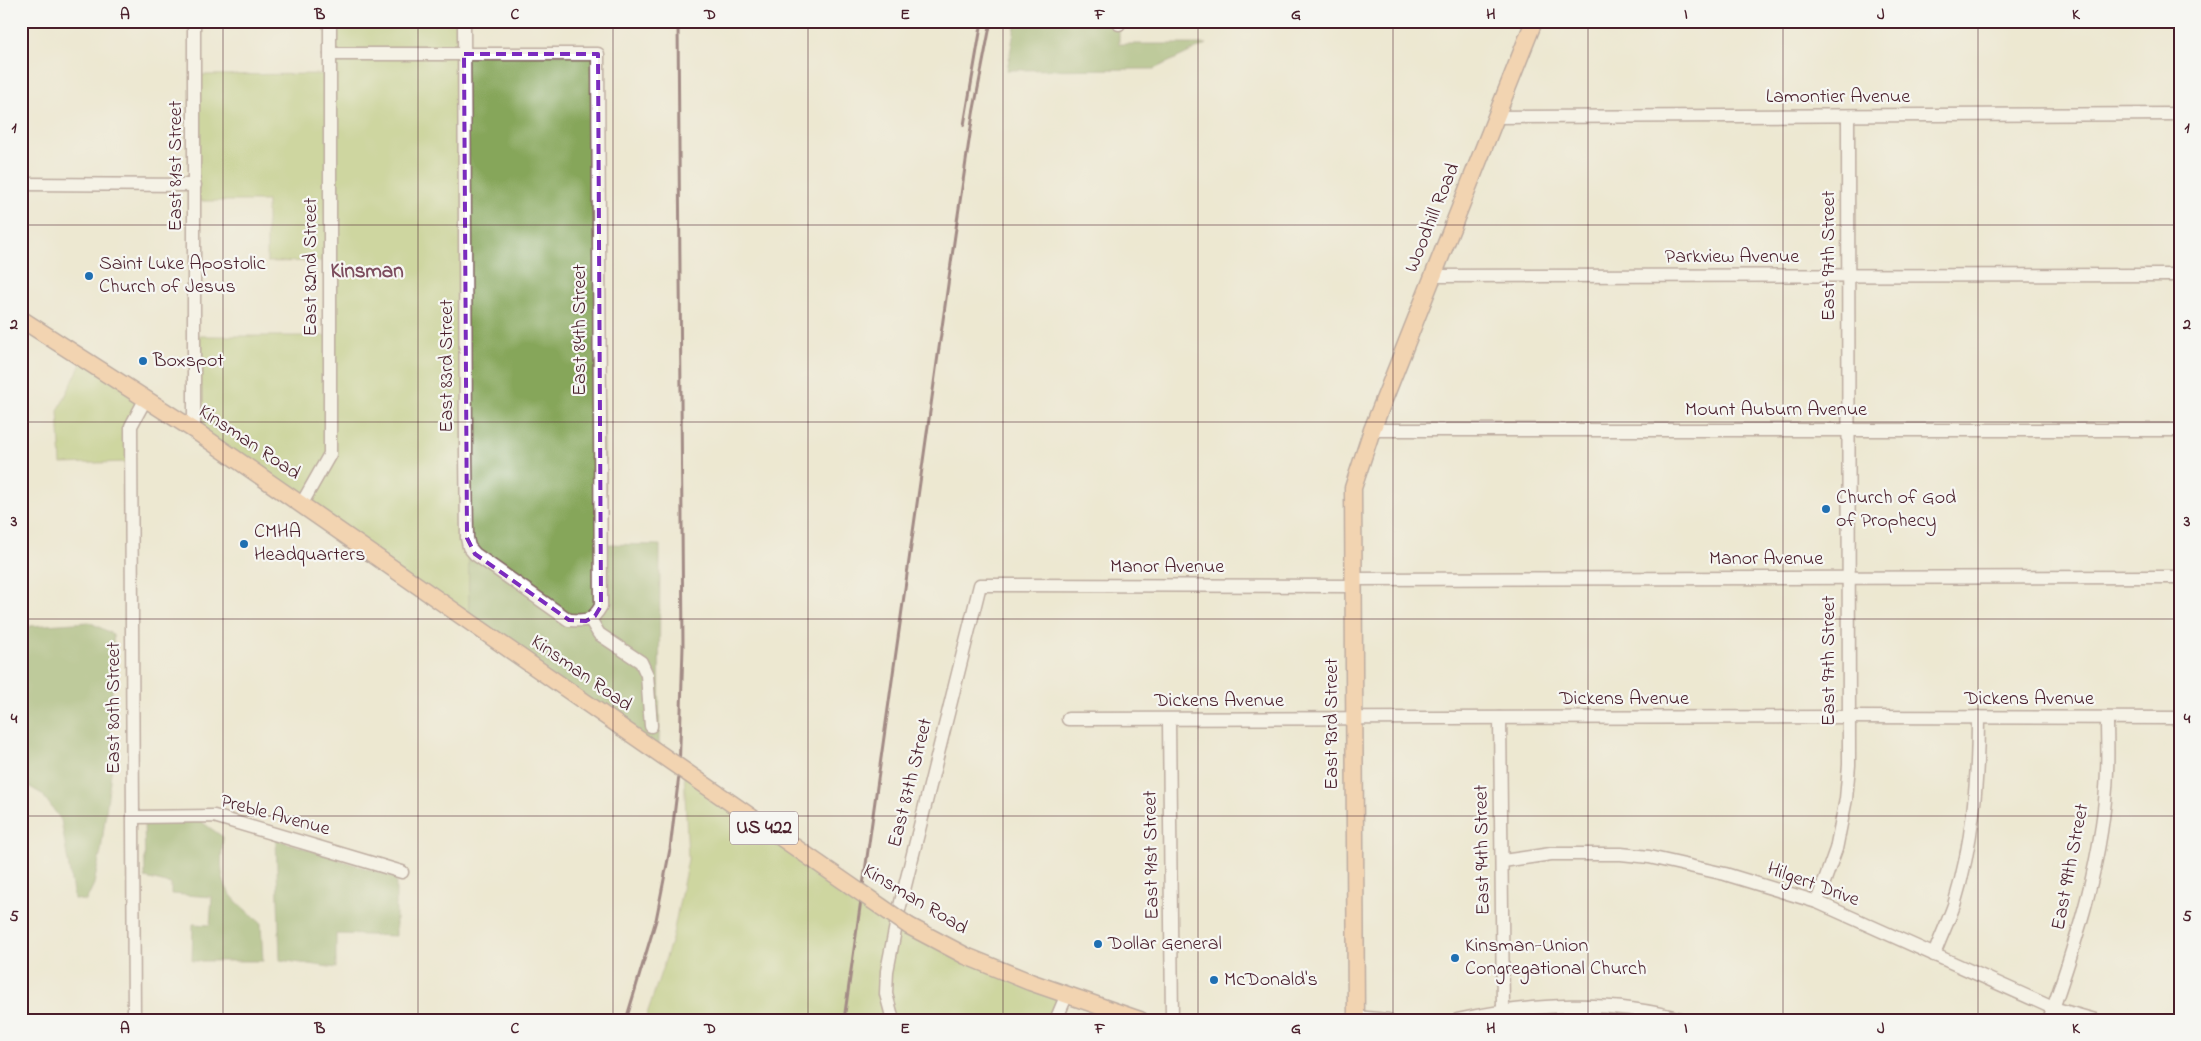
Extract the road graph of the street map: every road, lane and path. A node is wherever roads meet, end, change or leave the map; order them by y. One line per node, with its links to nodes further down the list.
1 (194, 21): 11 (street, East 81st Street)
2 (330, 21): 5 (street, East 82nd Street)
3 (464, 21): 6 (street, East 83rd Street)
4 (1534, 21): 9 (main road, Woodhill Road)
5 (330, 54): 6 (street); 21 (street, East 82nd Street)
6 (464, 54): 26 (street, East 83rd Street); 26 (street, East 84th Street)
7 (2180, 114): 8 (street, Lamontier Avenue)
8 (1848, 116): 9 (street, Lamontier Avenue); 14 (street, East 97th Street)
9 (1496, 117): 13 (main road, Woodhill Road)
10 (21, 184): 11 (street)
11 (195, 185): 18 (street, East 81st Street)
12 (2180, 275): 14 (street, Parkview Avenue)
13 (1433, 276): 14 (street, Parkview Avenue); 19 (main road, Woodhill Road)
14 (1848, 276): 17 (street, East 97th Street)
15 (21, 319): 16 (main road, Kinsman Road / US 422)
16 (145, 400): 18 (main road, Kinsman Road / US 422); 36 (street, East 80th Street)
17 (1848, 429): 19 (street, Mount Auburn Avenue); 20 (street, Mount Auburn Avenue); 23 (street, East 97th Street)
18 (194, 430): 21 (main road, Kinsman Road / US 422)
19 (1372, 430): 24 (main road, East 93rd Street)
20 (2180, 430)
21 (301, 505): 41 (main road, Kinsman Road / US 422, bridge)
22 (2180, 577): 23 (street, Manor Avenue)
23 (1848, 578): 24 (street, Manor Avenue); 27 (street, East 97th Street)
24 (1353, 583): 25 (street, Manor Avenue); 33 (main road, East 93rd Street)
25 (980, 585): 46 (street, East 87th Street)
26 (590, 619): 35 (street)
27 (1848, 717): 28 (street, Dickens Avenue); 29 (street, Dickens Avenue); 39 (street, East 97th Street)
28 (1978, 717): 30 (street, Dickens Avenue); 40 (street)
29 (1500, 718): 33 (street, Dickens Avenue); 37 (street, East 94th Street)
30 (2107, 718): 31 (street, Dickens Avenue); 43 (street, East 99th Street)
31 (2180, 718)
32 (1068, 719): 34 (street, Dickens Avenue)
33 (1353, 719): 34 (street, Dickens Avenue); 44 (main road, East 93rd Street)
34 (1169, 720): 49 (street, East 91st Street)
35 (651, 726)
36 (134, 817): 38 (street, Preble Avenue); 45 (street, East 80th Street)
37 (1503, 860): 39 (street, Hilgert Drive); 42 (street, East 94th Street)
38 (402, 872)
39 (1817, 902): 40 (street, Hilgert Drive)
40 (1934, 955): 43 (street, Hilgert Drive)
41 (1067, 994): 47 (street); 48 (main road, Kinsman Road / US 422)
42 (1503, 1010): 51 (street); 52 (street)
43 (2051, 1014): 53 (street, Hilgert Drive)
44 (1356, 1018): 50 (street)
45 (134, 1020)
46 (893, 1020)
47 (1056, 1020)
48 (1140, 1020)
49 (1172, 1020)
50 (1388, 1020)
51 (1457, 1020)
52 (1685, 1020)
53 (2095, 1020)

